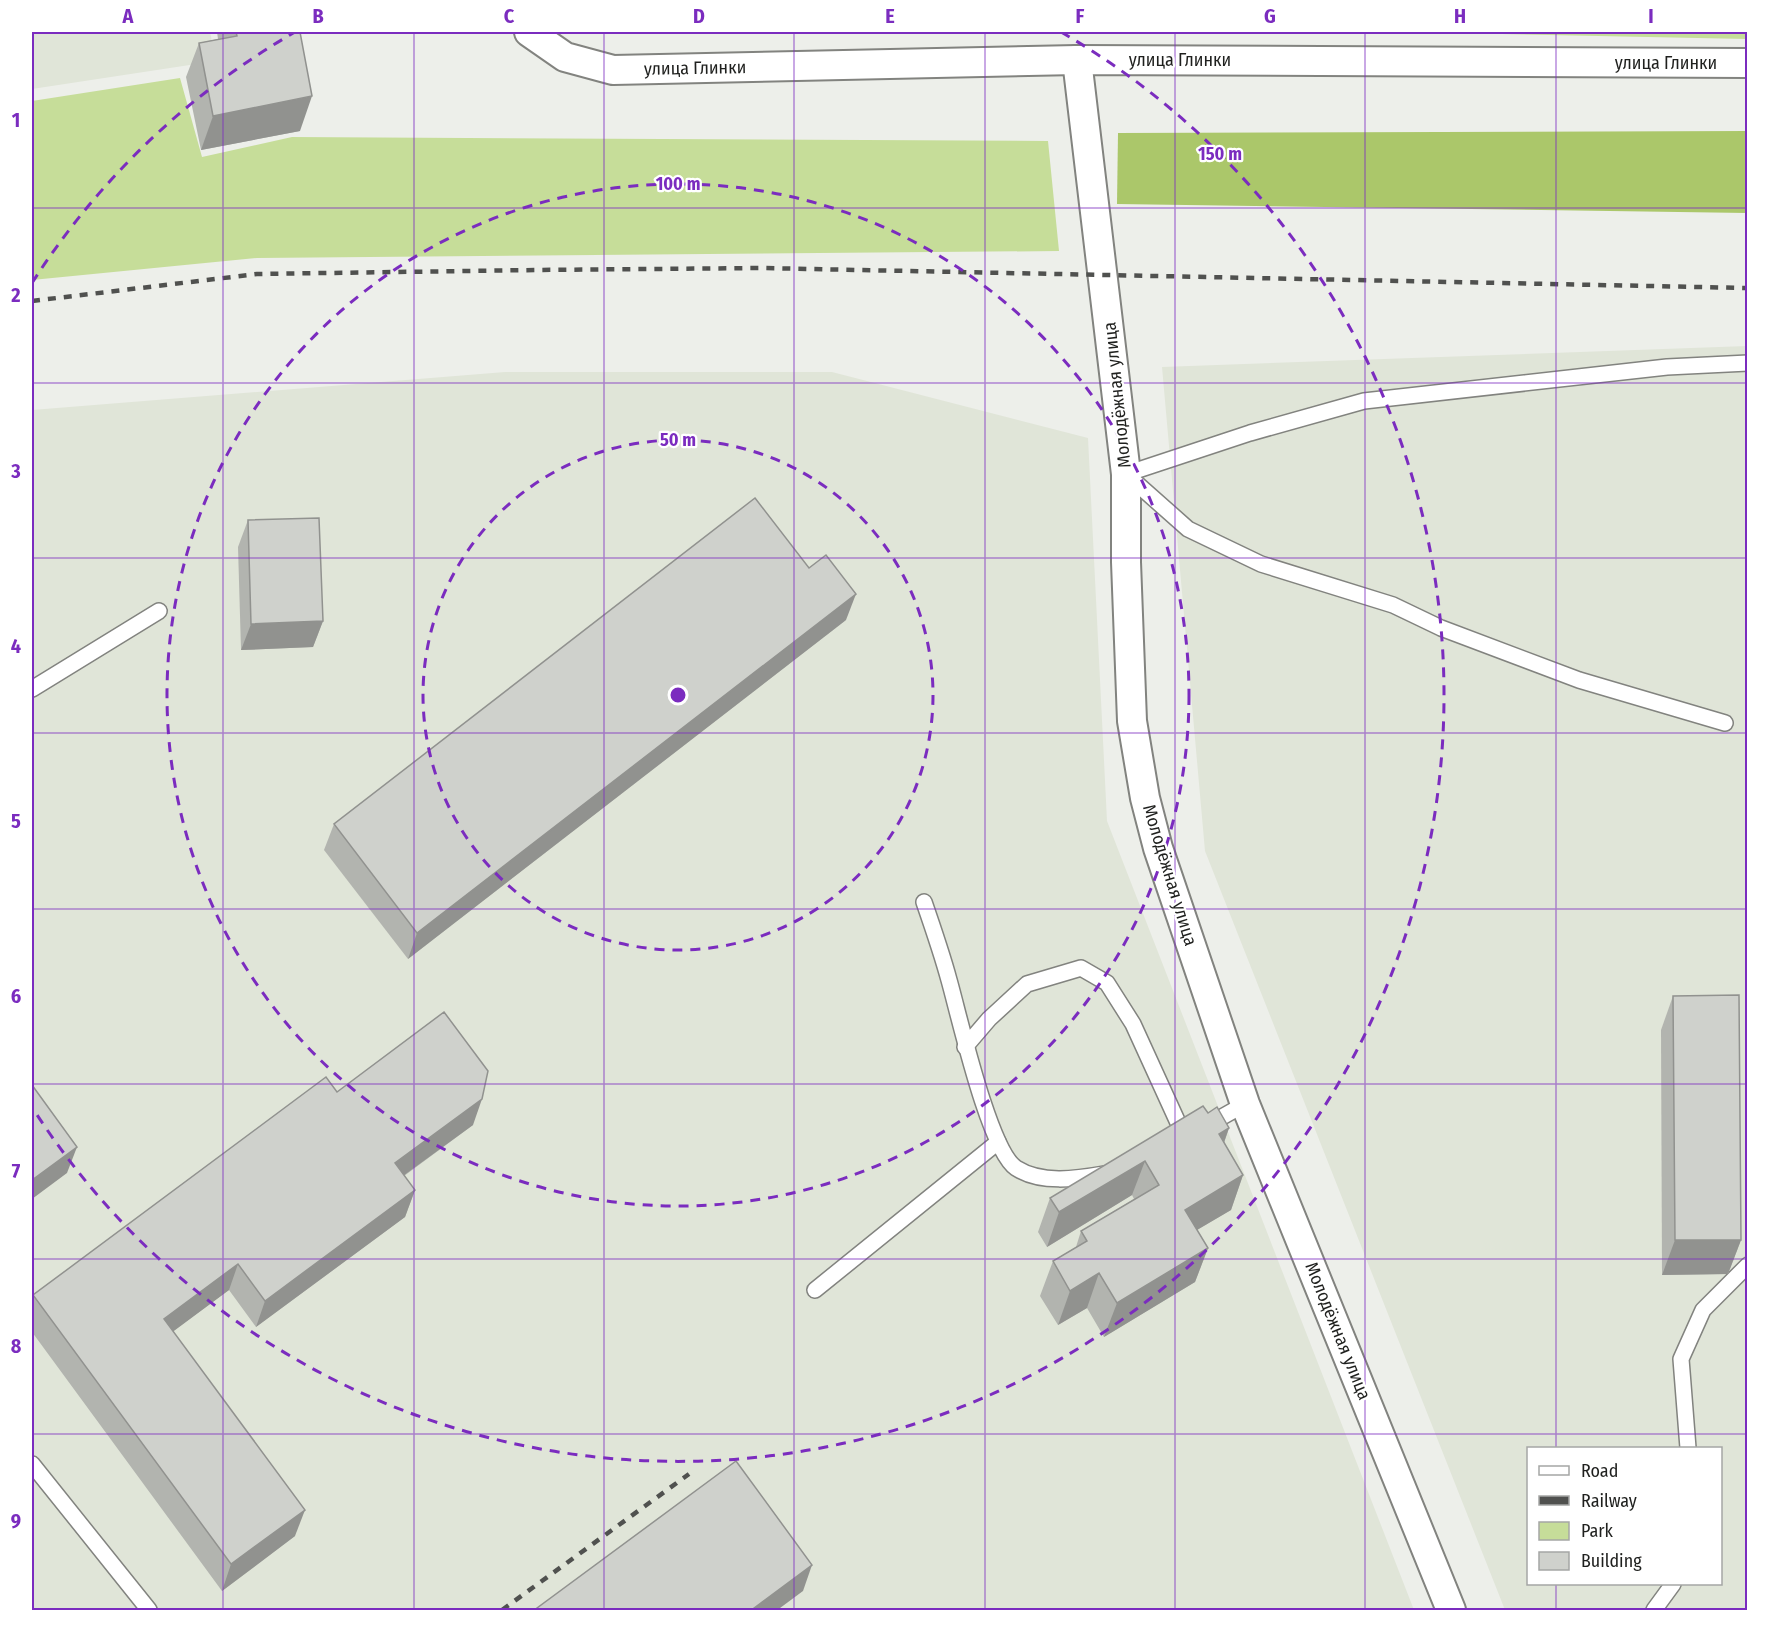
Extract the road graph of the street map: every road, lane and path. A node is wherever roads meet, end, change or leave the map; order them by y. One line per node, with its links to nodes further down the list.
1 (529, 32): 2 (street, улица Глинки)
2 (1077, 60): 3 (street, улица Глинки); 5 (street, Молодёжная улица)
3 (1748, 63)
4 (1748, 363): 5 (lane)
5 (1126, 474): 8 (lane); 11 (street, Молодёжная улица)
6 (159, 611): 7 (lane)
7 (32, 689)
8 (1725, 723)
9 (924, 902): 10 (lane)
10 (965, 1047): 11 (lane); 12 (lane)
11 (1245, 1104): 20 (street, Молодёжная улица)
12 (998, 1142): 13 (lane); 15 (lane)
13 (1122, 1171)
14 (1748, 1266): 16 (lane)
15 (815, 1290)
16 (1688, 1447)
17 (32, 1464): 19 (lane)
18 (1672, 1585): 21 (lane)
19 (149, 1611)
20 (1451, 1611)
21 (1654, 1611)

